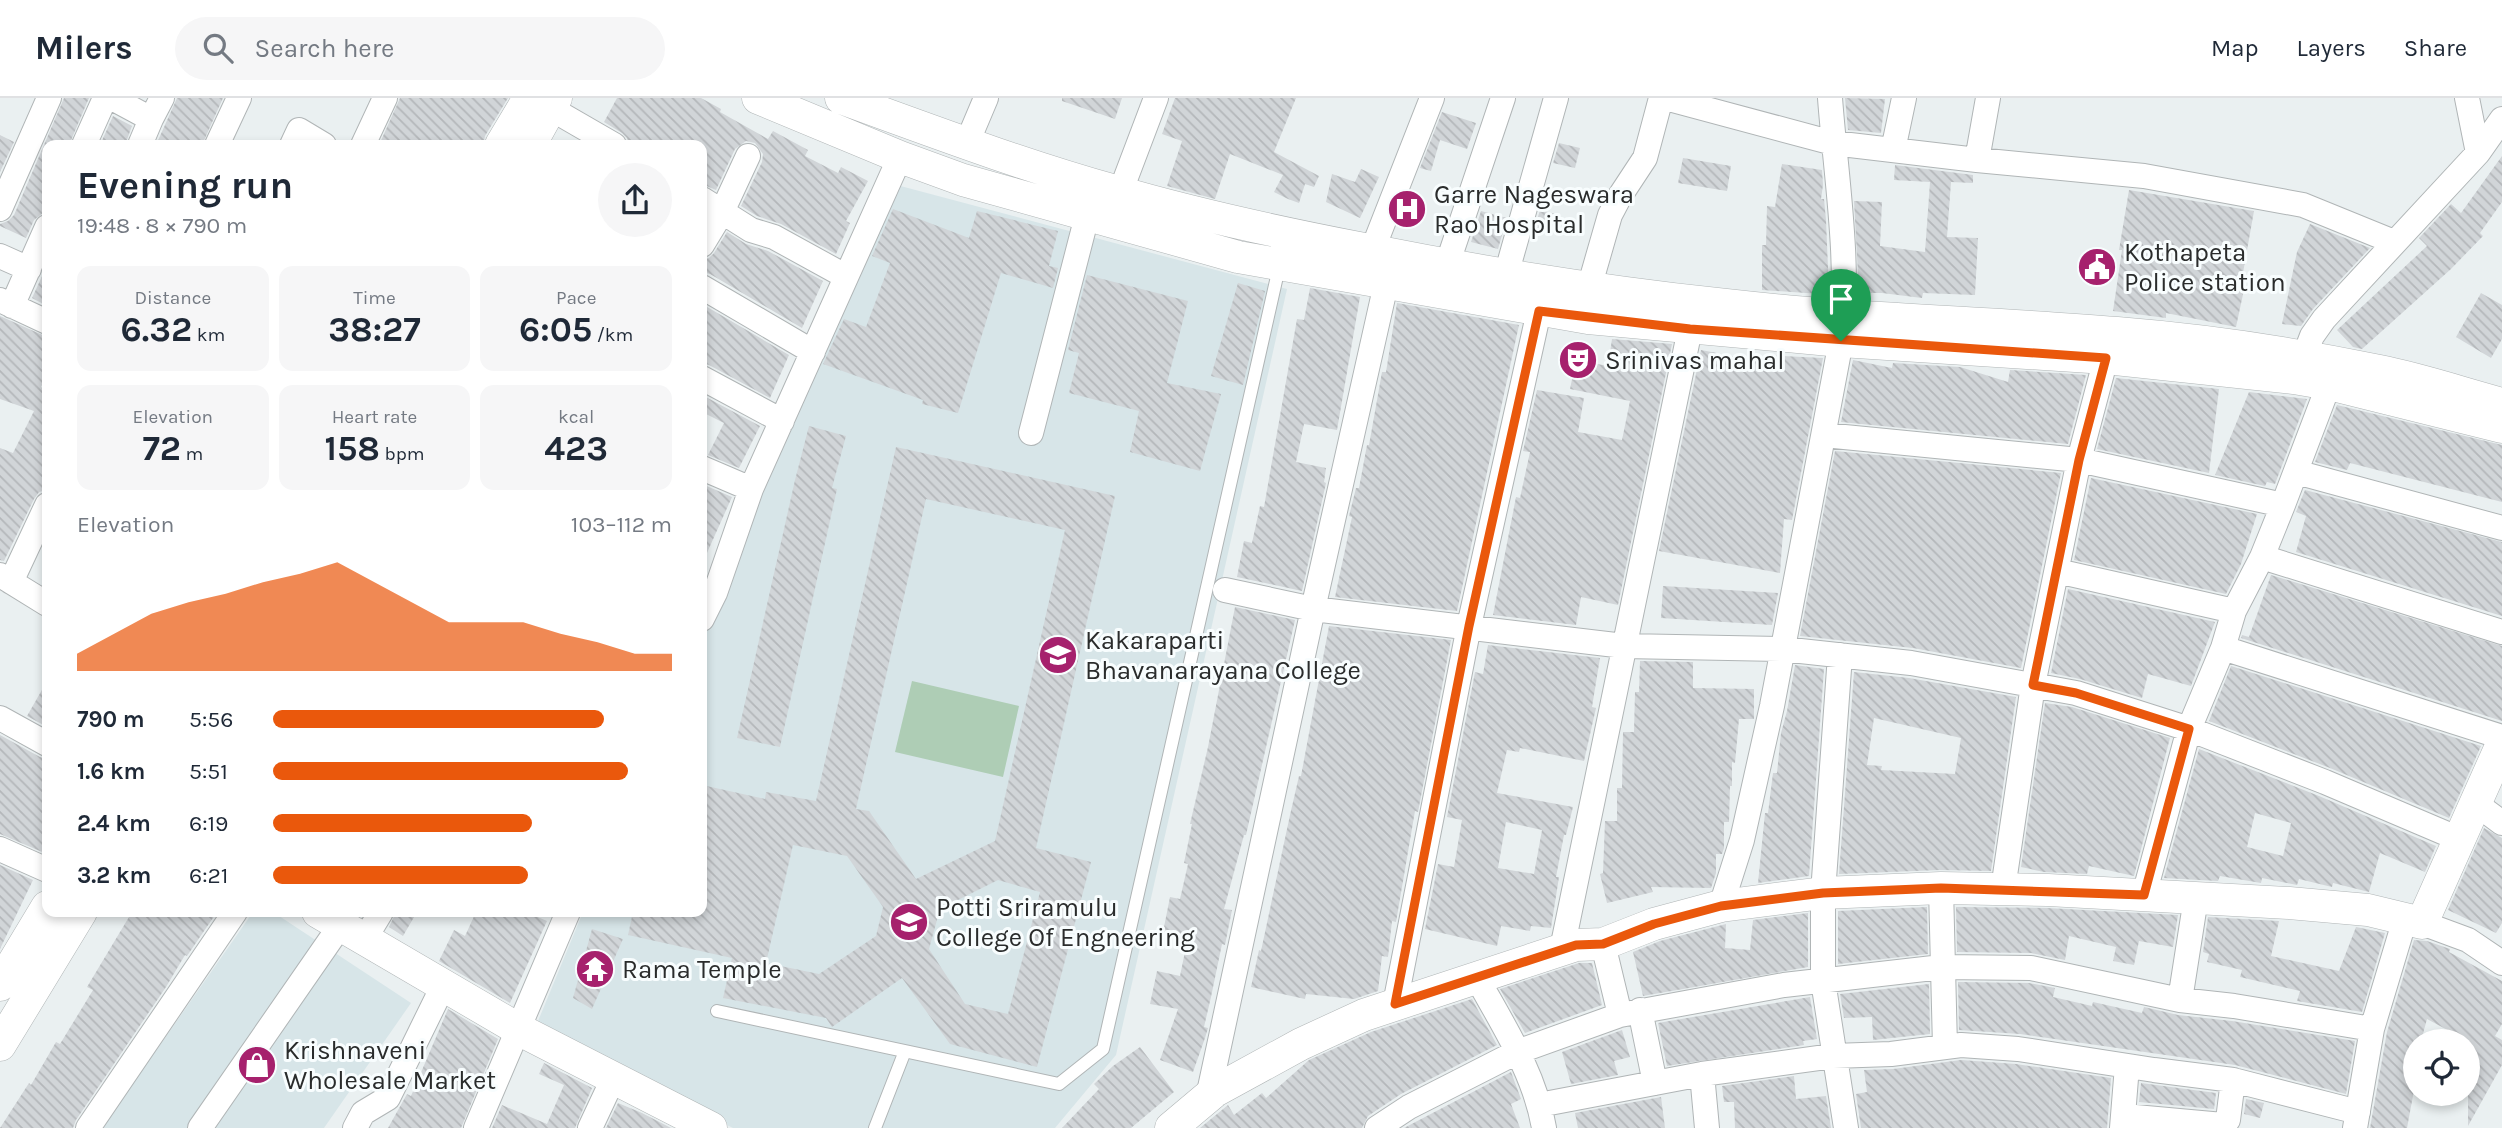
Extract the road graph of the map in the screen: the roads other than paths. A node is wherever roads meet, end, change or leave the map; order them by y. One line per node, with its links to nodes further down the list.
1 (49, 98): 40 (street)
2 (105, 98): 22 (street)
3 (112, 98): 20 (street)
4 (239, 98): 24 (street)
5 (385, 98): 27 (street)
6 (758, 98): 36 (street)
7 (841, 98): 31 (street)
8 (986, 98): 31 (street)
9 (1156, 98): 38 (street)
10 (1432, 98): 46 (street)
11 (1503, 98): 48 (street)
12 (1556, 98): 50 (street)
13 (1663, 98): 19 (street); 53 (street)
14 (1830, 98): 32 (street)
15 (1904, 98): 33 (street)
16 (1988, 98): 37 (street)
17 (2467, 98): 34 (street)
18 (545, 102): 28 (street); 29 (street); 30 (street)
19 (1739, 107): 32 (street)
20 (157, 109): 23 (street)
21 (2501, 123): 34 (street)
22 (86, 140)
23 (142, 140)
24 (219, 140)
25 (294, 140): 26 (street)
26 (316, 140)
27 (365, 140)
28 (506, 140)
29 (532, 140)
30 (606, 140)
31 (967, 143): 38 (street)
32 (1833, 143): 33 (street); 58 (street)
33 (1893, 150): 37 (street)
34 (2479, 153): 44 (street)
35 (748, 156): 39 (street)
36 (900, 157): 41 (street); 51 (street)
37 (1977, 160): 44 (street)
38 (1120, 193): 45 (street)
39 (712, 205): 42 (street); 51 (street)
40 (0, 209)
41 (1087, 216): 45 (street); 68 (street)
42 (707, 225)
43 (42, 239): 49 (street)
44 (2394, 242): 61 (street)
45 (1284, 249): 46 (street); 52 (street); 131 (lane)
46 (1372, 251): 48 (street)
47 (0, 256): 49 (street)
48 (1447, 265): 50 (street)
49 (29, 269): 55 (street)
50 (1506, 275): 53 (street)
51 (845, 276): 60 (street)
52 (1386, 284): 56 (street); 83 (street)
53 (1589, 288): 58 (street)
54 (707, 290): 60 (street)
55 (6, 303): 57 (street)
56 (1539, 311): 59 (street); 85 (street)
57 (42, 320)
58 (1842, 328): 59 (street); 61 (street); 62 (street); 69 (street)
59 (1690, 329): 87 (street)
60 (813, 352): 66 (street)
61 (2304, 357): 65 (street)
62 (2106, 358): 64 (street); 70 (street)
63 (707, 381): 66 (street)
64 (2329, 384): 67 (street); 72 (street)
65 (2502, 404)
66 (782, 421): 73 (street)
67 (2502, 427)
68 (1031, 433)
69 (1824, 435): 70 (street); 89 (street)
70 (2079, 460): 74 (street); 78 (street)
71 (707, 470): 73 (street)
72 (2296, 472): 74 (street); 76 (street)
73 (751, 489): 80 (street)
74 (2283, 505): 77 (street)
75 (42, 514): 79 (street)
76 (2502, 528)
77 (2262, 557): 84 (street); 86 (street)
78 (2057, 571): 84 (street); 91 (street)
79 (6, 578): 82 (street)
80 (708, 590)
81 (1225, 590): 83 (street)
82 (42, 601)
83 (1312, 609): 85 (street); 139 (street)
84 (2234, 611): 88 (street)
85 (1469, 626): 87 (street); 124 (street)
86 (2502, 632)
87 (1624, 646): 89 (street); 116 (street)
88 (2223, 648): 93 (street); 94 (street)
89 (1782, 649): 90 (street); 107 (street)
90 (1840, 655): 91 (street); 104 (street)
91 (2033, 685): 93 (street); 103 (street)
92 (0, 718): 95 (street)
93 (2189, 729): 99 (street); 105 (street)
94 (2502, 737)
95 (42, 741)
96 (2502, 744): 97 (street)
97 (2475, 803): 98 (street); 99 (street)
98 (2502, 823)
99 (2459, 839): 113 (street)
100 (0, 849): 101 (street)
101 (42, 868)
102 (1941, 888): 103 (street); 104 (street); 118 (street)
103 (2003, 889): 105 (street)
104 (1823, 893): 107 (street); 120 (street)
105 (2144, 895): 106 (street)
106 (2196, 898): 113 (street); 123 (street)
107 (1721, 906): 115 (street)
108 (42, 915): 121 (street)
109 (78, 917): 129 (street)
110 (232, 917): 143 (street)
111 (367, 917): 114 (street)
112 (566, 917): 127 (street)
113 (2413, 921): 117 (street); 128 (street)
114 (341, 926): 122 (street); 144 (street)
115 (1603, 944): 116 (street); 126 (street)
116 (1562, 949): 119 (street)
117 (2502, 963)
118 (1942, 967): 120 (street); 123 (street); 130 (street)
119 (1477, 978): 124 (street); 132 (street)
120 (1823, 981): 126 (street); 133 (street)
121 (0, 985)
122 (443, 986): 127 (street); 145 (street)
123 (2180, 1000): 128 (street)
124 (1395, 1004): 139 (street)
125 (717, 1011): 131 (lane)
126 (1630, 1013): 132 (street); 138 (street)
127 (518, 1029): 136 (street); 146 (street)
128 (2372, 1029): 141 (street)
129 (0, 1045)
130 (1945, 1047): 133 (street); 134 (street)
131 (905, 1051): 149 (lane)
132 (1517, 1052): 140 (street); 151 (street)
133 (1833, 1056): 135 (street); 153 (street)
134 (2127, 1066): 137 (street); 142 (street)
135 (1702, 1074): 138 (street); 152 (street)
136 (613, 1079): 147 (street); 148 (street)
137 (2233, 1080): 141 (street); 142 (street)
138 (1655, 1083): 140 (street)
139 (1208, 1097): 150 (street)
140 (1542, 1117)
141 (2356, 1120)
142 (2123, 1122)
143 (88, 1128)
144 (200, 1128)
145 (355, 1128)
146 (476, 1128)
147 (590, 1128)
148 (711, 1128)
149 (875, 1128)
150 (1171, 1128)
151 (1377, 1128)
152 (1707, 1128)
153 (1846, 1128)

